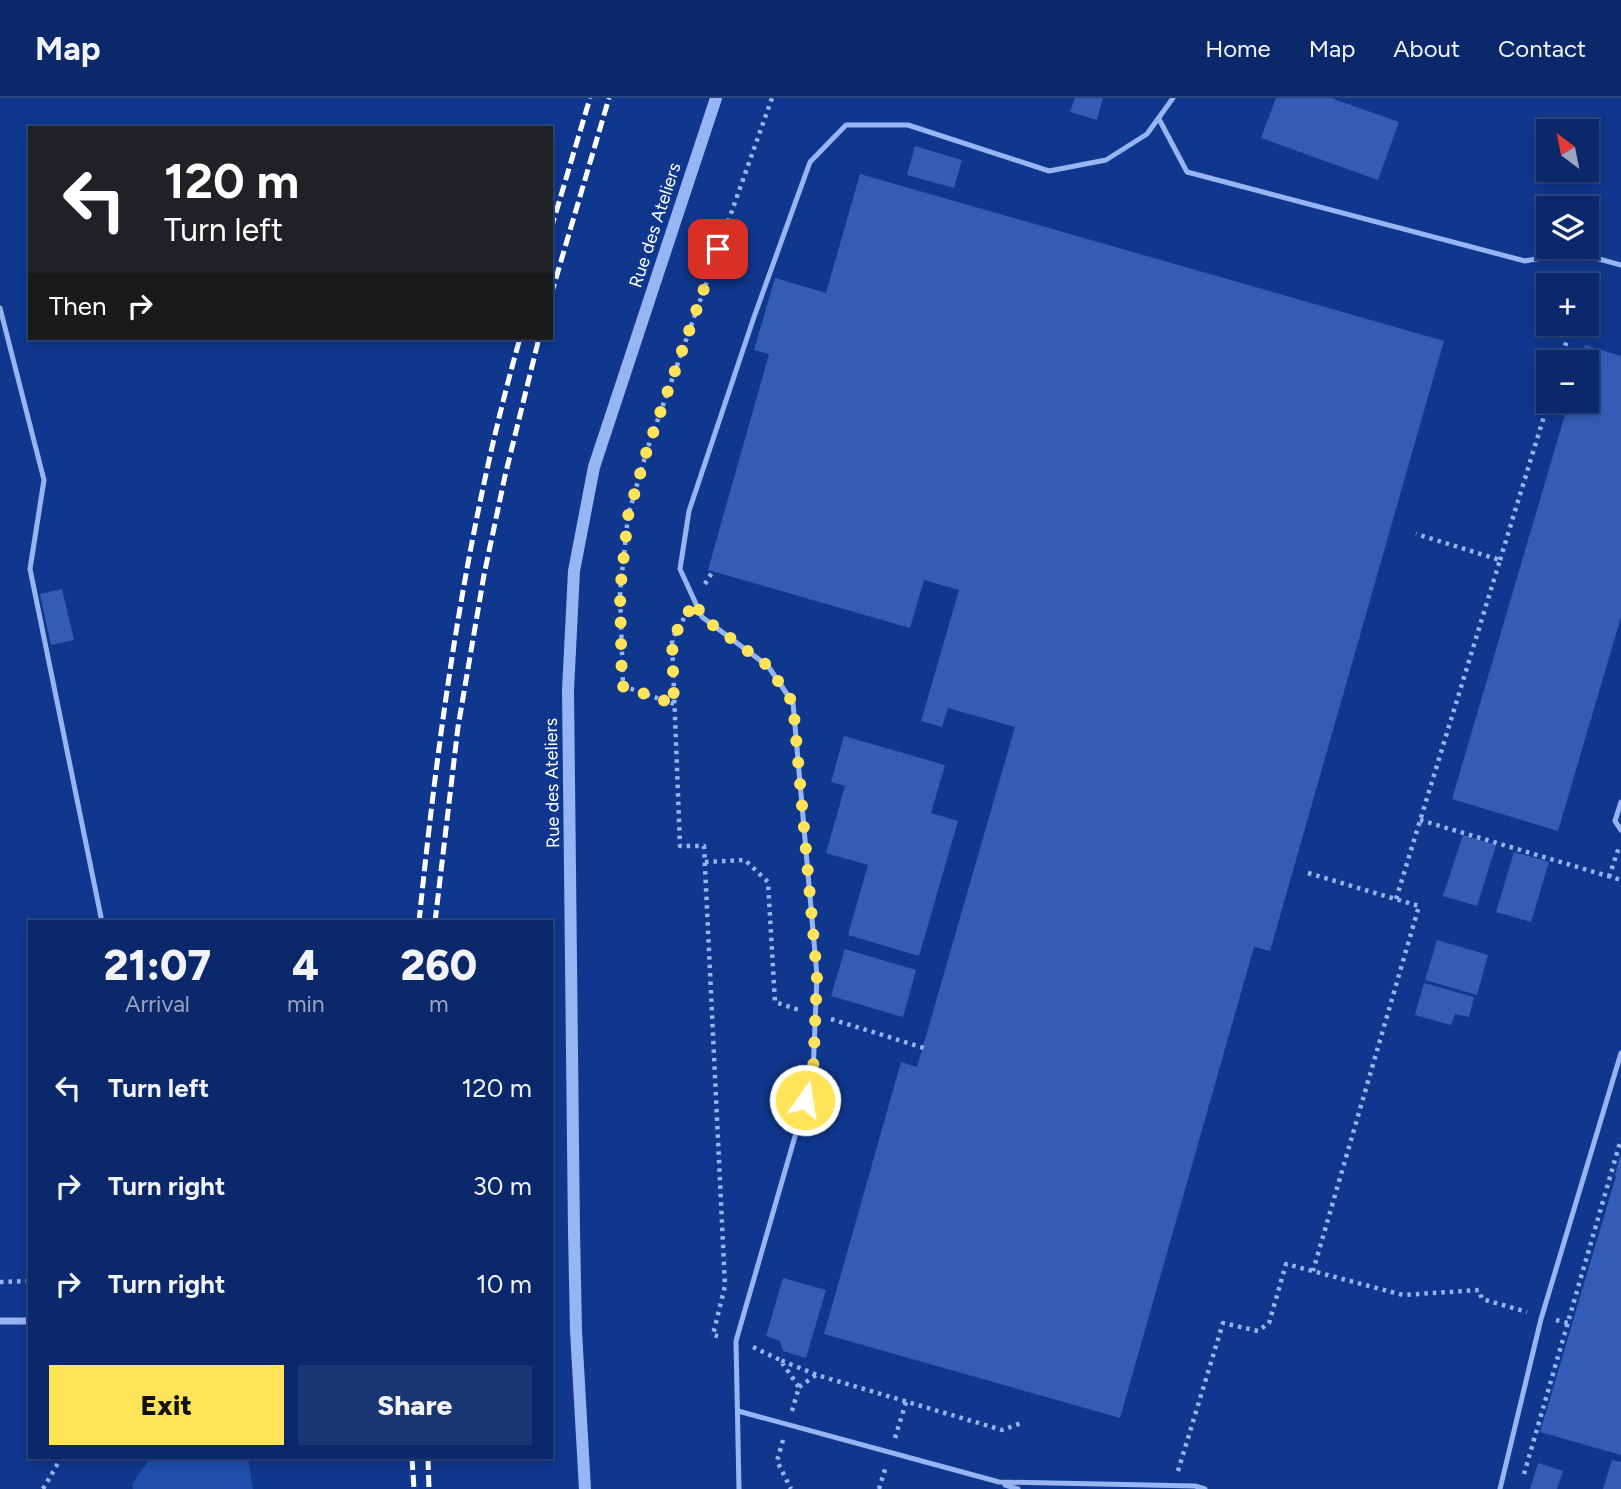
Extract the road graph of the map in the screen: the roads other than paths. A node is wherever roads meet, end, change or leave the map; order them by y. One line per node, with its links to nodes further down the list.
1 (716, 98): 14 (street, Rue des Ateliers)
2 (1173, 98): 3 (lane)
3 (1158, 118): 4 (lane); 12 (lane)
4 (1621, 265)
5 (0, 308): 8 (lane)
6 (1621, 802): 7 (lane)
7 (1621, 830)
8 (102, 920)
9 (1621, 1053): 18 (lane)
10 (0, 1321): 11 (street)
11 (28, 1321)
12 (738, 1411): 13 (lane); 15 (lane)
13 (999, 1482): 16 (lane); 17 (lane)
14 (585, 1489)
15 (739, 1489)
16 (1018, 1489)
17 (1205, 1489)
18 (1500, 1489)

